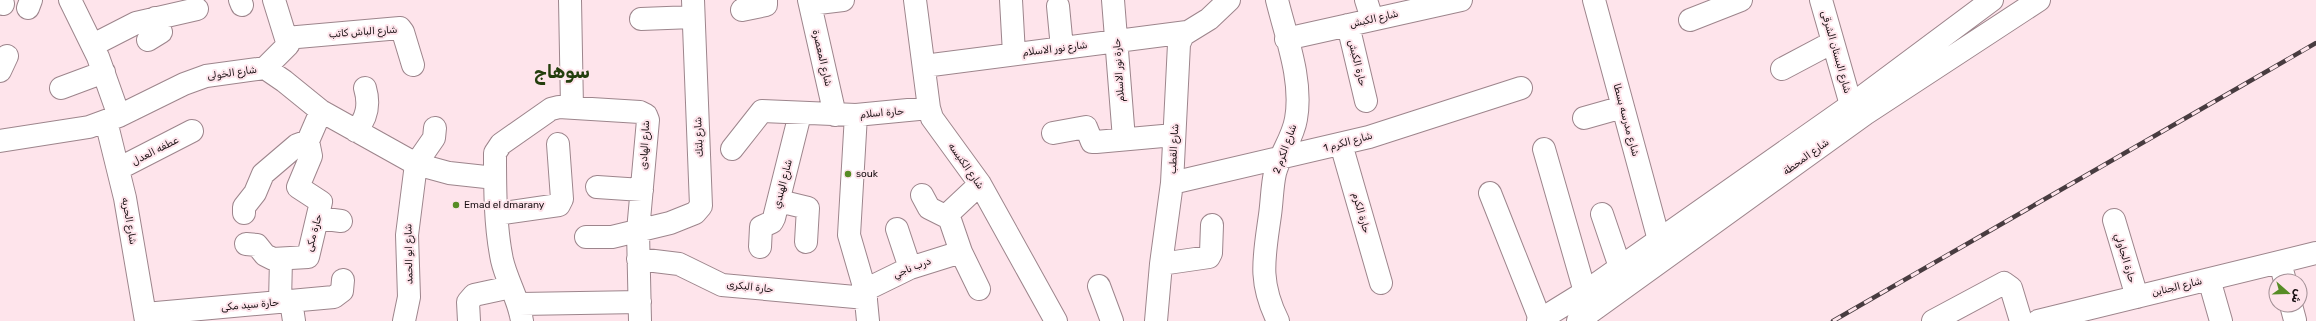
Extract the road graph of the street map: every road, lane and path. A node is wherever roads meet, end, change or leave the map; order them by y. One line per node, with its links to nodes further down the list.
1 (70, 0): 33 (street, شارع الحريه)
2 (274, 0): 28 (street)
3 (570, 0): 46 (street)
4 (766, 0): 21 (street)
5 (843, 0): 17 (street)
6 (915, 0): 37 (street, شارع الكنيسه)
7 (1011, 0): 35 (street)
8 (1113, 0): 31 (street, حارة نور الاسلام)
9 (1229, 0): 27 (street)
10 (1276, 0): 29 (street, شارع الكرم 2)
11 (1461, 0): 22 (street, شارع الكبش)
12 (1594, 0): 47 (street, شارع مدرسه بسطا)
13 (1741, 0): 25 (street)
14 (1821, 0): 32 (street, شارع البستان الشرقى)
15 (1992, 0): 45 (street, شارع المحطة)
16 (2039, 0): 120 (street, شارع المحطة)
17 (809, 2): 51 (street, شارع المعصرة)
18 (1058, 6): 34 (street)
19 (693, 8): 23 (street); 86 (street, شارع بلتك)
20 (197, 9): 24 (street)
21 (742, 10)
22 (1369, 10): 26 (street, شارع الكبش)
23 (652, 12)
24 (156, 18): 30 (street); 33 (street)
25 (1690, 20)
26 (1348, 25): 29 (street, شارع الكبش); 44 (street, حارة الكبش)
27 (1187, 32): 31 (street, شارع نور الاسلام); 58 (street, شارع القطب)
28 (286, 38): 36 (street, شارع الباش كاتب); 38 (street)
29 (1286, 39): 66 (street, شارع الكرم 2)
30 (148, 40)
31 (1116, 41): 34 (street, شارع نور الاسلام); 59 (street, حارة نور الاسلام)
32 (1833, 42): 39 (street); 45 (street, شارع البستان الشرقى)
33 (93, 45): 40 (street, شارع الحريه)
34 (1062, 48): 35 (street, شارع نور الاسلام)
35 (1014, 54): 37 (street, شارع نور الاسلام)
36 (413, 65)
37 (924, 66): 48 (street, شارع الكنيسه)
38 (265, 68): 49 (street, شارع الخولى); 52 (street, شارع الخولى)
39 (1782, 69)
40 (104, 72): 41 (street); 52 (street, شارع الحريه)
41 (61, 88)
42 (365, 88): 56 (street)
43 (1521, 88): 63 (street, شارع الكرم 1)
44 (1366, 101)
45 (1851, 105): 88 (street, شارع المحطة)
46 (572, 107): 69 (street, شارع الهادى); 73 (street, شارع الهادى)
47 (1623, 107): 53 (street); 88 (street, شارع مدرسه بسطا)
48 (929, 108): 51 (street, حارة اسلام); 71 (street, شارع الكنيسه)
49 (321, 111): 56 (street, شارع الخولى); 60 (street, حارة مكى)
50 (800, 114): 51 (street); 65 (street); 76 (street, شارع الهندي)
51 (845, 115): 106 (street, شارع المعصرة)
52 (112, 118): 61 (street, شارع الخولى); 68 (street, شارع الحريه)
53 (1584, 118)
54 (435, 128): 67 (street)
55 (192, 131): 68 (street, عطفه العدل)
56 (356, 131): 67 (street, شارع الخولى)
57 (1053, 133): 59 (street)
58 (1174, 135): 59 (street); 70 (street, شارع القطب)
59 (1124, 139)
60 (308, 141): 77 (street); 80 (street, حارة مكى)
61 (0, 142)
62 (558, 144): 78 (street)
63 (1341, 144): 66 (street, شارع الكرم 1); 102 (street, حارة الكرم)
64 (1544, 149): 105 (street)
65 (732, 150)
66 (1282, 158): 70 (street, شارع الكرم 1); 119 (street, شارع الكرم 2)
67 (416, 164): 69 (street, شارع الخولى); 113 (street, شارع ابو الحمد)
68 (118, 170): 111 (street, شارع الحريه)
69 (495, 178): 78 (street, شارع الهادى)
70 (1172, 183): 96 (street, شارع القطب)
71 (980, 184): 81 (street); 116 (street, شارع الكنيسه)
72 (597, 187): 73 (street)
73 (642, 190): 86 (street, شارع الهادى)
74 (1490, 193): 112 (street)
75 (922, 195): 81 (street)
76 (779, 201): 89 (street); 91 (street, شارع الهندي)
77 (244, 213)
78 (497, 214): 108 (street, شارع الهادى)
79 (1602, 214): 97 (street)
80 (318, 218): 83 (street); 94 (street, حارة مكى)
81 (949, 218): 92 (street)
82 (2114, 220): 107 (street, حارة الجاولي)
83 (341, 221)
84 (1212, 225): 96 (street)
85 (897, 229): 98 (street)
86 (638, 231): 87 (street); 95 (street, شارع الهادى)
87 (586, 237)
88 (1659, 240): 97 (street, شارع المحطة)
89 (806, 242)
90 (246, 244): 94 (street, حارة مكى)
91 (760, 247)
92 (962, 252): 98 (street, درب ناجي); 104 (street)
93 (2316, 253): 99 (street, شارع الجناين)
94 (281, 259): 109 (street)
95 (638, 259): 106 (street, حارة البكرى); 110 (street, شارع الهادى)
96 (1161, 264): 118 (street, شارع القطب)
97 (1620, 267): 105 (street, شارع المحطة)
98 (910, 268): 106 (street, درب ناجي)
99 (2283, 271): 100 (street, شارع الجناين)
100 (2209, 279): 107 (street, شارع الجناين); 124 (street)
101 (343, 280): 109 (street, حارة سيد مكى)
102 (1381, 283)
103 (1099, 286): 117 (street)
104 (979, 289)
105 (1585, 292): 112 (street, شارع المحطة)
106 (865, 294): 115 (street, شارع المعصرة)
107 (2137, 297): 123 (street, شارع الجناين)
108 (518, 304): 110 (street); 114 (street)
109 (288, 308): 111 (street, حارة سيد مكى)
110 (640, 312)
111 (146, 318)
112 (1539, 320)
113 (404, 321)
114 (470, 321)
115 (868, 321)
116 (1056, 321)
117 (1112, 321)
118 (1156, 321)
119 (1278, 321)
120 (1578, 321)
121 (1933, 321): 122 (street)
122 (2021, 321)
123 (2038, 321)
124 (2221, 321)

